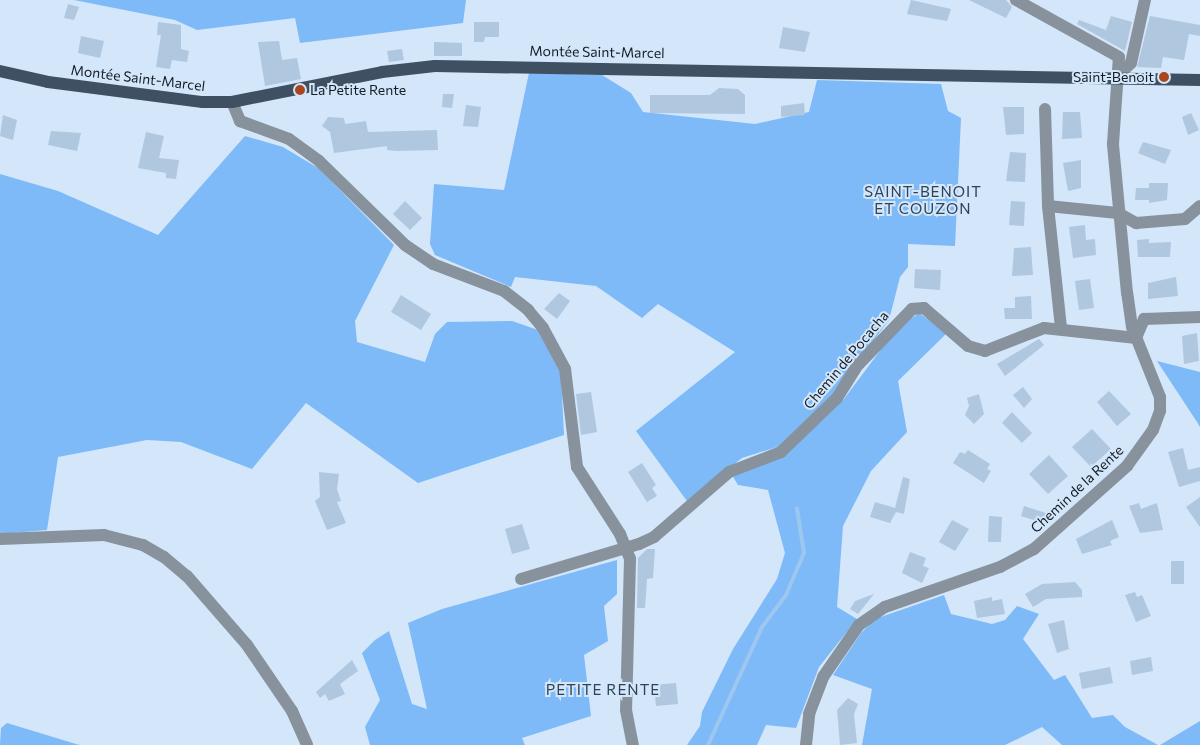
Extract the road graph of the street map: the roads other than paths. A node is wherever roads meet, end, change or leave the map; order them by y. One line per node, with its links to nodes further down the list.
1 (1016, 0): 4 (street, Chemin de la Rente)
2 (1145, 0): 4 (street)
3 (0, 71): 6 (main road, Montée Saint-Marcel)
4 (1117, 76): 5 (main road, Montée Saint-Marcel); 6 (main road, Montée Saint-Marcel); 10 (street, Chemin de la Rente)
5 (1200, 80)
6 (232, 102): 15 (street)
7 (1045, 109): 8 (street)
8 (1048, 206): 10 (street); 12 (street)
9 (1200, 206): 10 (street)
10 (1118, 213): 13 (street, Chemin de la Rente)
11 (1200, 317): 13 (street)
12 (1061, 328): 13 (street, Chemin de Pocacha); 15 (street, Chemin de Pocacha)
13 (1136, 338): 19 (street, Chemin de la Rente)
14 (0, 539): 17 (street)
15 (627, 547): 16 (street); 18 (street)
16 (521, 578)
17 (307, 745)
18 (633, 745)
19 (806, 745)

